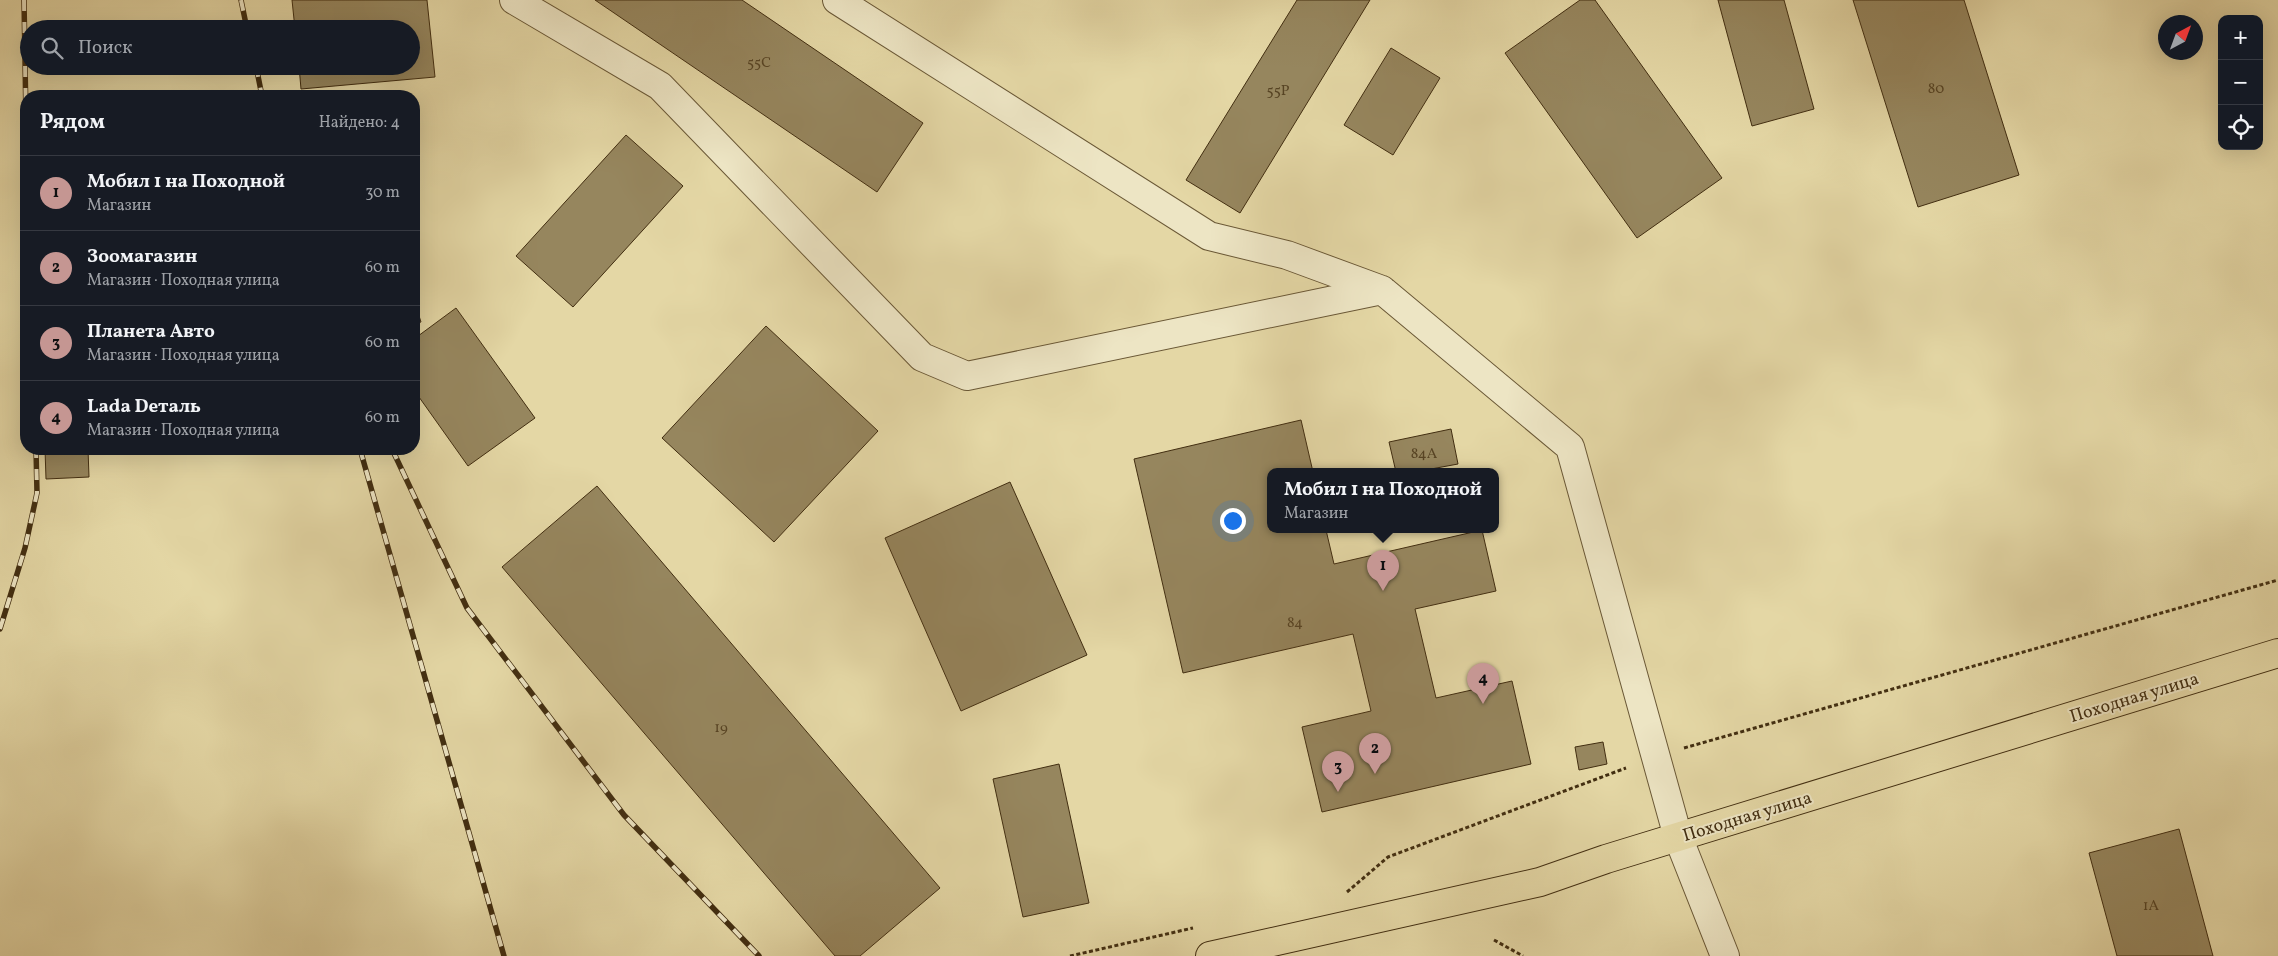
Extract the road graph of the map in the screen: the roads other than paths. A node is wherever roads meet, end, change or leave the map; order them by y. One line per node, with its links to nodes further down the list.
1 (514, 0): 3 (street)
2 (837, 0): 3 (street)
3 (1382, 290): 5 (street)
4 (2278, 653): 5 (main road, Походная улица)
5 (1678, 837): 6 (main road, Походная улица); 7 (street)
6 (1210, 956)
7 (1725, 956)

